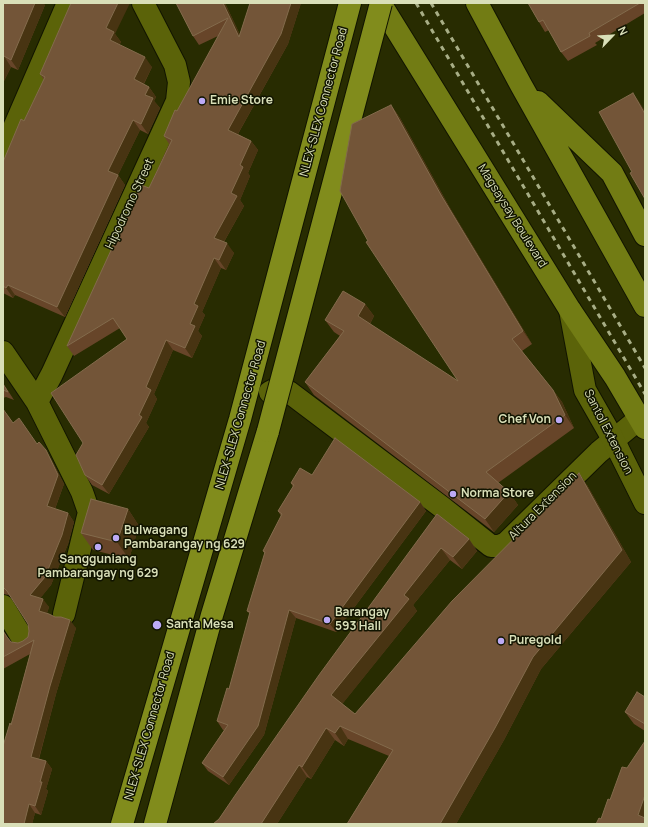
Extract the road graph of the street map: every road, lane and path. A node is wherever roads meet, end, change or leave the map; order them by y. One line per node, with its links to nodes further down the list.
1 (68, 3): 7 (street)
2 (143, 3): 13 (street, Hipodromo Street)
3 (350, 3): 22 (highway, NLEX-SLEX Connector Road)
4 (380, 3): 10 (main road, Magsaysay Boulevard); 23 (highway, bridge)
5 (477, 3): 6 (main road)
6 (521, 85): 8 (main road); 9 (main road)
7 (3, 153)
8 (645, 235)
9 (645, 306)
10 (570, 310): 14 (main road, Magsaysay Boulevard); 15 (street, Santol Extension)
11 (3, 352): 13 (street)
12 (270, 392): 17 (street, Altura Extension)
13 (36, 402): 20 (street)
14 (642, 423): 15 (street, Altura Extension)
15 (613, 439): 16 (street, Santol Extension); 17 (street, Altura Extension)
16 (645, 504)
17 (443, 508): 18 (street)
18 (429, 526)
19 (3, 606): 21 (street)
20 (64, 614)
21 (23, 639)
22 (122, 824)
23 (155, 824)

